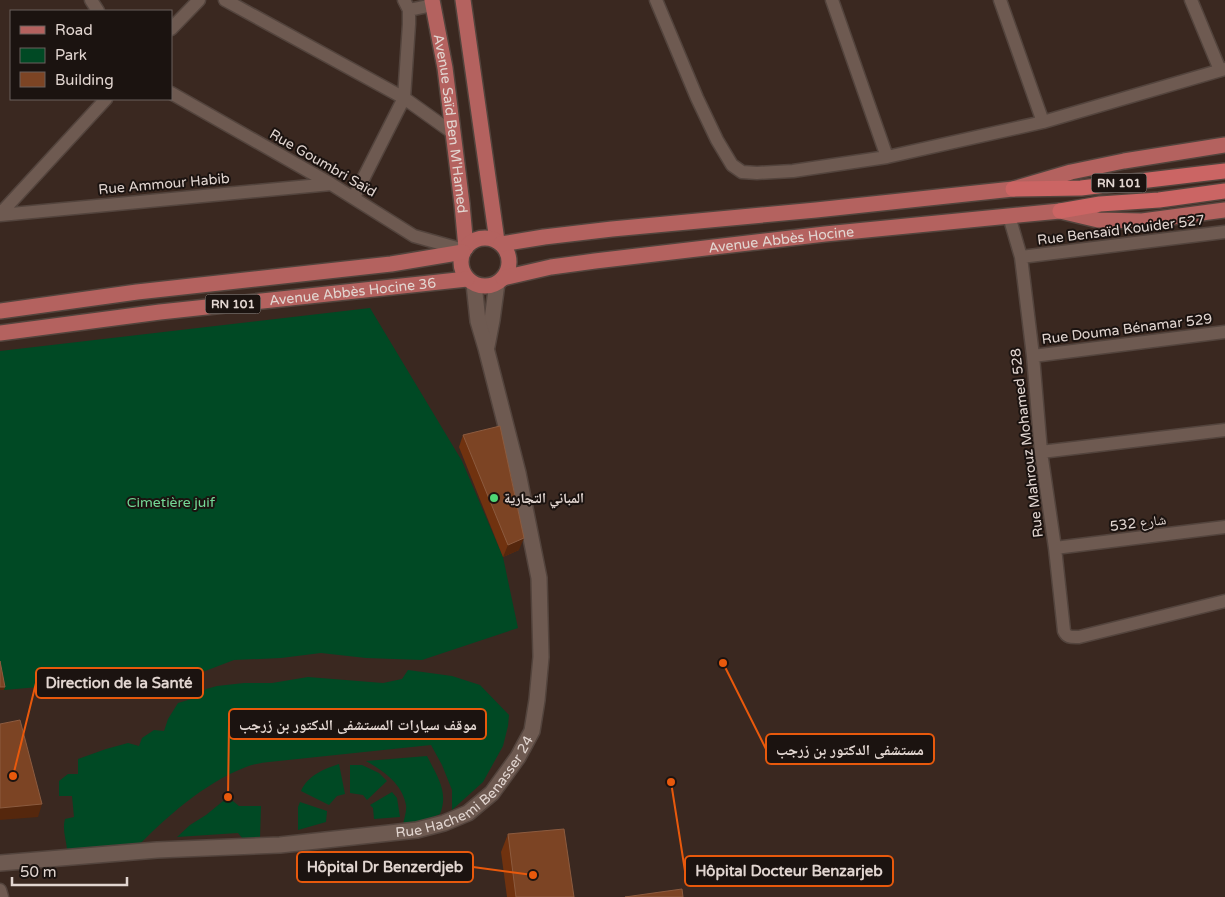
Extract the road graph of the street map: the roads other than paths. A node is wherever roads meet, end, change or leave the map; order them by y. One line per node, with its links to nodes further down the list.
1 (199, 0): 10 (street)
2 (225, 0): 13 (street)
3 (464, 0): 29 (main road)
4 (656, 0): 18 (street)
5 (832, 0): 18 (street)
6 (1000, 0): 15 (street)
7 (1191, 0): 11 (street)
8 (433, 3): 9 (street); 16 (main road, Avenue Saïd Ben M'Hamed)
9 (406, 5): 13 (street)
10 (172, 28)
11 (1222, 70): 15 (street)
12 (172, 94): 20 (street, Rue Goumbri Saïd)
13 (404, 98): 16 (street); 23 (street)
14 (105, 100): 26 (street)
15 (1043, 122): 18 (street)
16 (453, 133): 30 (main road, Avenue Saïd Ben M'Hamed)
17 (1225, 145): 21 (main road, Avenue Abbès Hocine)
18 (887, 157)
19 (1225, 171): 21 (highway, RN 101)
20 (331, 184): 23 (street, Rue Goumbri Saïd); 26 (street, Rue Ammour Habib)
21 (1013, 189): 29 (main road, Avenue Abbès Hocine)
22 (1225, 191): 25 (highway, RN 101)
23 (354, 197): 30 (street, Rue Goumbri Saïd)
24 (1225, 210): 25 (main road, Avenue Abbès Hocine)
25 (1060, 211): 27 (main road, Avenue Abbès Hocine)
26 (0, 214)
27 (1009, 216): 31 (street, Rue Mahrouz Mohamed 528); 32 (main road, Avenue Abbès Hocine)
28 (1225, 232): 31 (street, Rue Bensaïd Kouider 527)
29 (499, 243): 30 (main road); 32 (main road)
30 (464, 250): 33 (main road); 34 (main road, Avenue Abbès Hocine 36 / RN 101)
31 (1020, 251): 38 (street, Rue Mahrouz Mohamed 528)
32 (500, 280): 33 (main road); 37 (main road)
33 (471, 281): 36 (main road, Avenue Abbès Hocine 36 / RN 101); 37 (main road, Rue Hachemi Benasser 24)
34 (0, 311)
35 (1225, 332): 38 (street, Rue Douma Bénamar 529)
36 (0, 333)
37 (486, 348): 44 (main road, Rue Hachemi Benasser 24)
38 (1032, 356): 40 (street, Rue Mahrouz Mohamed 528)
39 (1225, 430): 40 (street)
40 (1041, 452): 42 (street, Rue Mahrouz Mohamed 528)
41 (1225, 527): 42 (street, 532 شارع)
42 (1055, 548): 43 (street, Rue Mahrouz Mohamed 528)
43 (1225, 601)
44 (0, 863)
45 (0, 890): 46 (street)
46 (2, 897)

